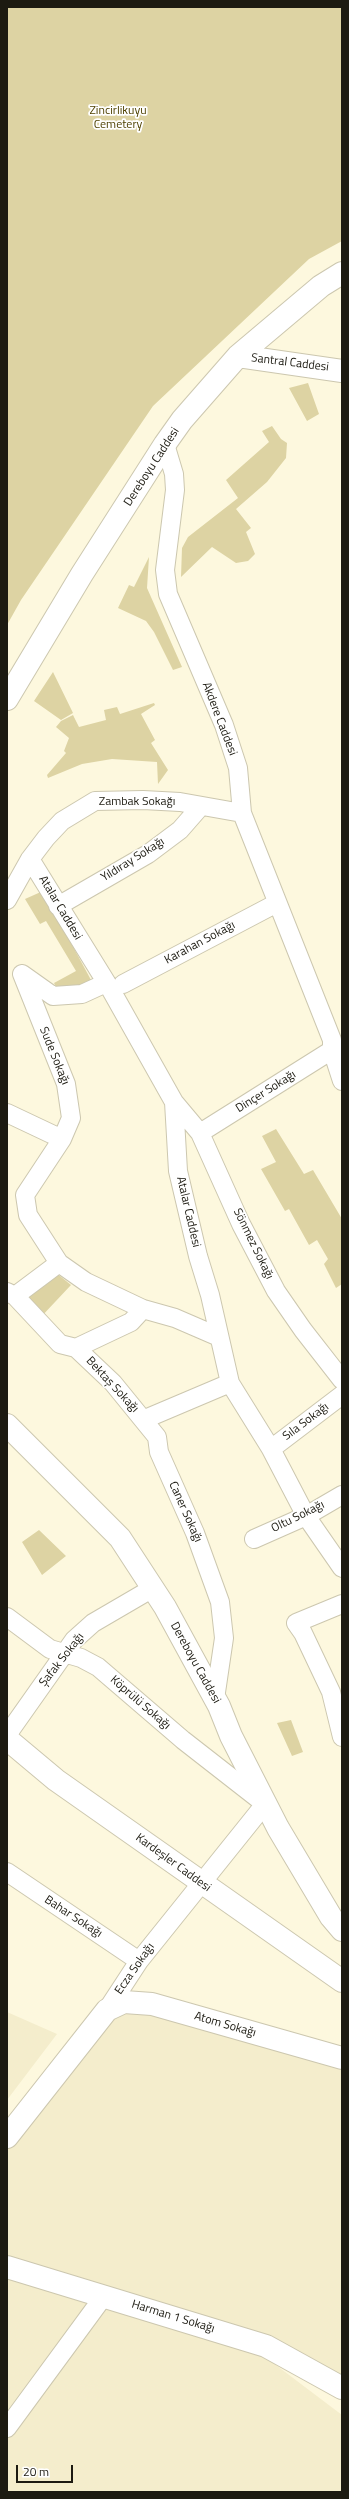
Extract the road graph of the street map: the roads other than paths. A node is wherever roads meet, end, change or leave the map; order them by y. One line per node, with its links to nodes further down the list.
1 (342, 273): 2 (street, Dereboyu Caddesi)
2 (238, 356): 3 (street, Santral Caddesi); 4 (street, Dereboyu Caddesi)
3 (342, 371)
4 (165, 444): 5 (street, Dereboyu Caddesi); 7 (street, Akdere Caddesi)
5 (7, 699)
6 (201, 806): 7 (street, Zambak Sokağı); 8 (street, Zambak Sokağı); 11 (street, Yıldıray Sokağı)
7 (242, 813): 10 (street, Akdere Caddesi)
8 (30, 859): 9 (street, Zambak Sokağı); 11 (street, Atalar Caddesi)
9 (7, 900)
10 (277, 903): 13 (street, Karahan Sokağı); 14 (street, Akdere Caddesi)
11 (58, 906): 13 (street, Atalar Caddesi)
12 (14, 976): 13 (street, Karahan Sokağı); 19 (street, Sude Sokağı)
13 (114, 983): 16 (street, Atalar Caddesi)
14 (335, 1042): 15 (street, Akdere Caddesi); 18 (street, Dinçer Sokağı)
15 (342, 1081)
16 (174, 1102): 18 (street, Sönmez Sokağı); 23 (street, Atalar Caddesi)
17 (7, 1113): 19 (street)
18 (200, 1134): 25 (street, Sönmez Sokağı)
19 (62, 1139): 20 (street, Sude Sokağı)
20 (59, 1263): 21 (street); 22 (street)
21 (11, 1294): 24 (street, Bektaş Sokağı)
22 (143, 1309): 23 (street); 24 (street)
23 (219, 1337): 26 (street, Atalar Caddesi)
24 (76, 1348): 28 (street, Bektaş Sokağı)
25 (342, 1380)
26 (230, 1384): 28 (street); 30 (street, Atalar Caddesi)
27 (342, 1395): 30 (street, Sıla Sokağı)
28 (145, 1419): 39 (street, Caner Sokağı)
29 (7, 1425): 35 (street, Dereboyu Caddesi)
30 (271, 1449): 32 (street, Atalar Caddesi)
31 (342, 1495): 32 (street, Oltu Sokağı)
32 (306, 1516): 33 (street, Oltu Sokağı); 34 (street, Atalar Caddesi)
33 (254, 1539)
34 (342, 1568)
35 (153, 1588): 38 (street, Şafak Sokağı); 39 (street, Dereboyu Caddesi)
36 (342, 1604): 40 (street)
37 (7, 1617): 38 (street, Köprülü Sokağı)
38 (66, 1653): 41 (street, Şafak Sokağı); 44 (street, Köprülü Sokağı)
39 (215, 1698): 44 (street, Dereboyu Caddesi)
40 (340, 1712): 42 (street)
41 (7, 1735)
42 (342, 1736)
43 (7, 1739): 46 (street, Kardeşler Caddesi)
44 (265, 1804): 46 (street, Ecza Sokağı); 47 (street, Dereboyu Caddesi)
45 (7, 1872): 48 (street, Bahar Sokağı)
46 (200, 1883): 48 (street, Ecza Sokağı); 49 (street, Kardeşler Caddesi)
47 (342, 1930)
48 (139, 1961): 50 (street, Ecza Sokağı)
49 (342, 1981)
50 (107, 2010): 51 (street, Atom Sokağı); 52 (street, Ecza Sokağı)
51 (342, 2058)
52 (7, 2137)
53 (7, 2267): 54 (street, Harman 1 Sokağı)
54 (104, 2296): 55 (street, Harman 1 Sokağı); 56 (street)
55 (339, 2388)
56 (7, 2428)

